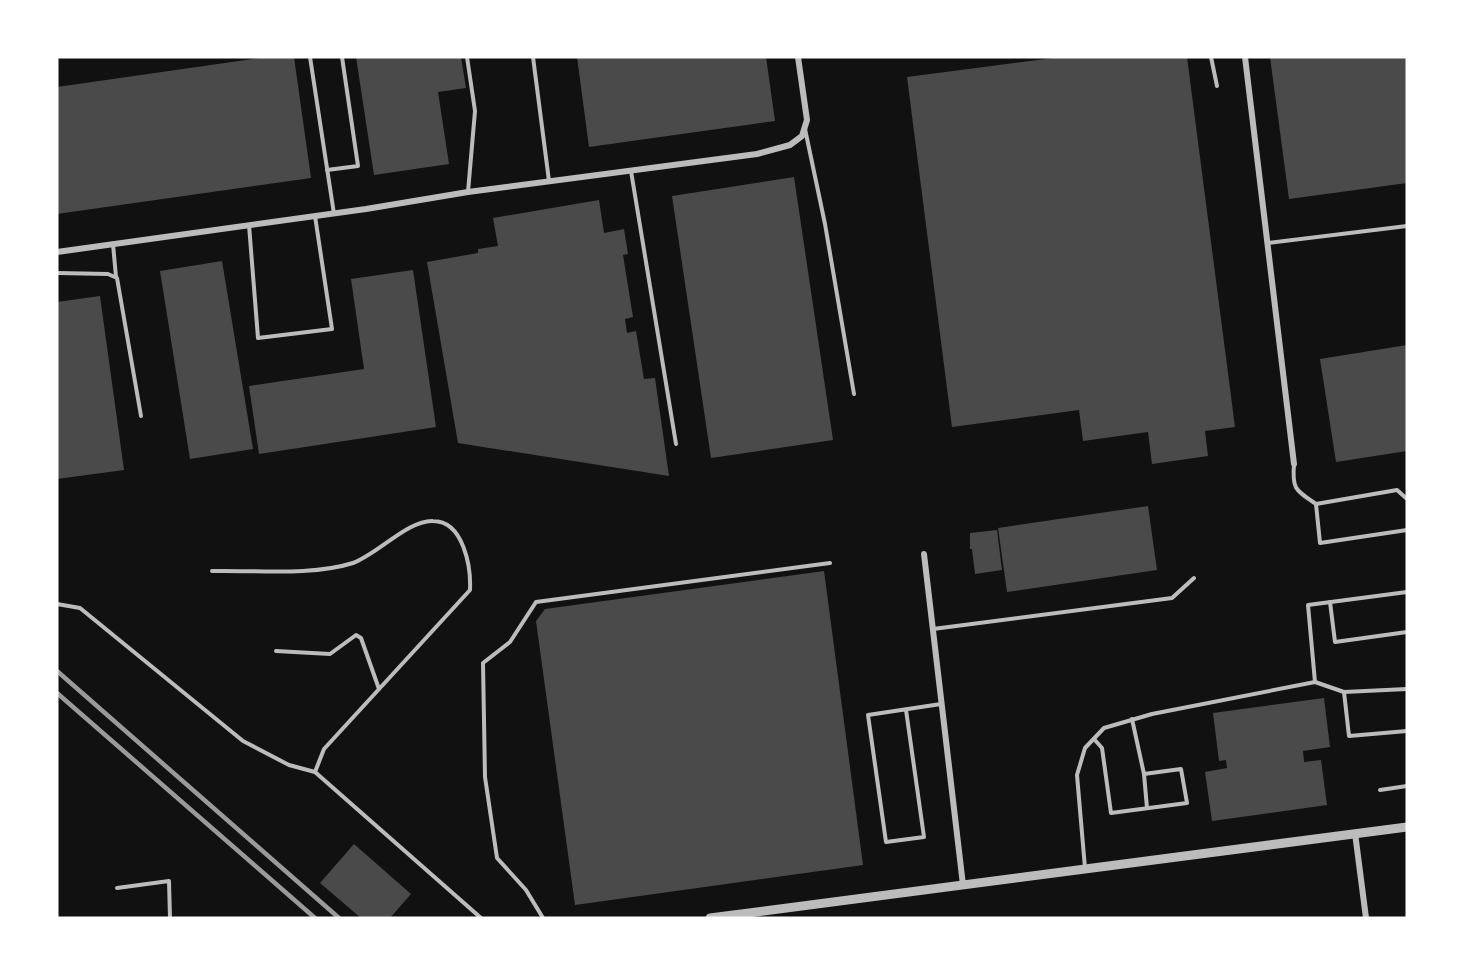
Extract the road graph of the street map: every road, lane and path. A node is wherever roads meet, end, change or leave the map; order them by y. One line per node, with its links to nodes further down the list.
1 (310, 57): 10 (lane)
2 (342, 57): 10 (lane)
3 (467, 57): 13 (lane)
4 (533, 57): 12 (lane)
5 (798, 57): 9 (street)
6 (1211, 57): 8 (lane)
7 (1245, 57): 18 (street)
8 (1217, 86)
9 (805, 128): 11 (street); 23 (lane)
10 (327, 170): 14 (lane)
11 (631, 171): 12 (street); 25 (lane)
12 (549, 182): 13 (street)
13 (468, 192): 14 (street)
14 (334, 214): 15 (street)
15 (315, 216): 16 (street); 16 (lane)
16 (249, 225): 19 (street)
17 (1407, 226): 18 (lane)
18 (1268, 243): 26 (street)
19 (112, 244): 20 (street); 22 (lane)
20 (57, 252)
21 (57, 273): 22 (lane)
22 (117, 278): 24 (lane)
23 (854, 394)
24 (141, 416)
25 (676, 444)
26 (1294, 464): 28 (lane)
27 (1407, 499): 28 (lane)
28 (1316, 504): 29 (lane)
29 (1407, 530)
30 (924, 554): 37 (street)
31 (830, 563): 61 (lane)
32 (212, 571): 41 (lane)
33 (1194, 578): 37 (lane)
34 (1407, 592): 35 (lane)
35 (1330, 602): 38 (lane); 40 (lane)
36 (57, 604): 49 (lane)
37 (932, 629): 44 (street)
38 (1407, 632)
39 (276, 651): 41 (lane)
40 (1315, 682): 43 (lane); 46 (lane)
41 (379, 689): 49 (lane)
42 (1407, 689): 43 (lane)
43 (1344, 692): 47 (lane)
44 (941, 704): 45 (lane); 57 (street)
45 (906, 710): 45 (lane)
46 (1132, 719): 48 (lane); 50 (lane)
47 (1407, 731)
48 (1094, 739): 53 (lane); 56 (lane)
49 (315, 772): 60 (lane)
50 (1144, 774): 53 (lane); 53 (lane)
51 (1407, 786): 52 (lane)
52 (1380, 790)
53 (1147, 808)
54 (1407, 827): 55 (street)
55 (1355, 833): 56 (street); 63 (street)
56 (1085, 869): 57 (street)
57 (963, 885): 62 (street)
58 (117, 888): 59 (lane)
59 (170, 918)
60 (481, 918)
61 (543, 918)
62 (710, 918)
63 (1366, 918)

